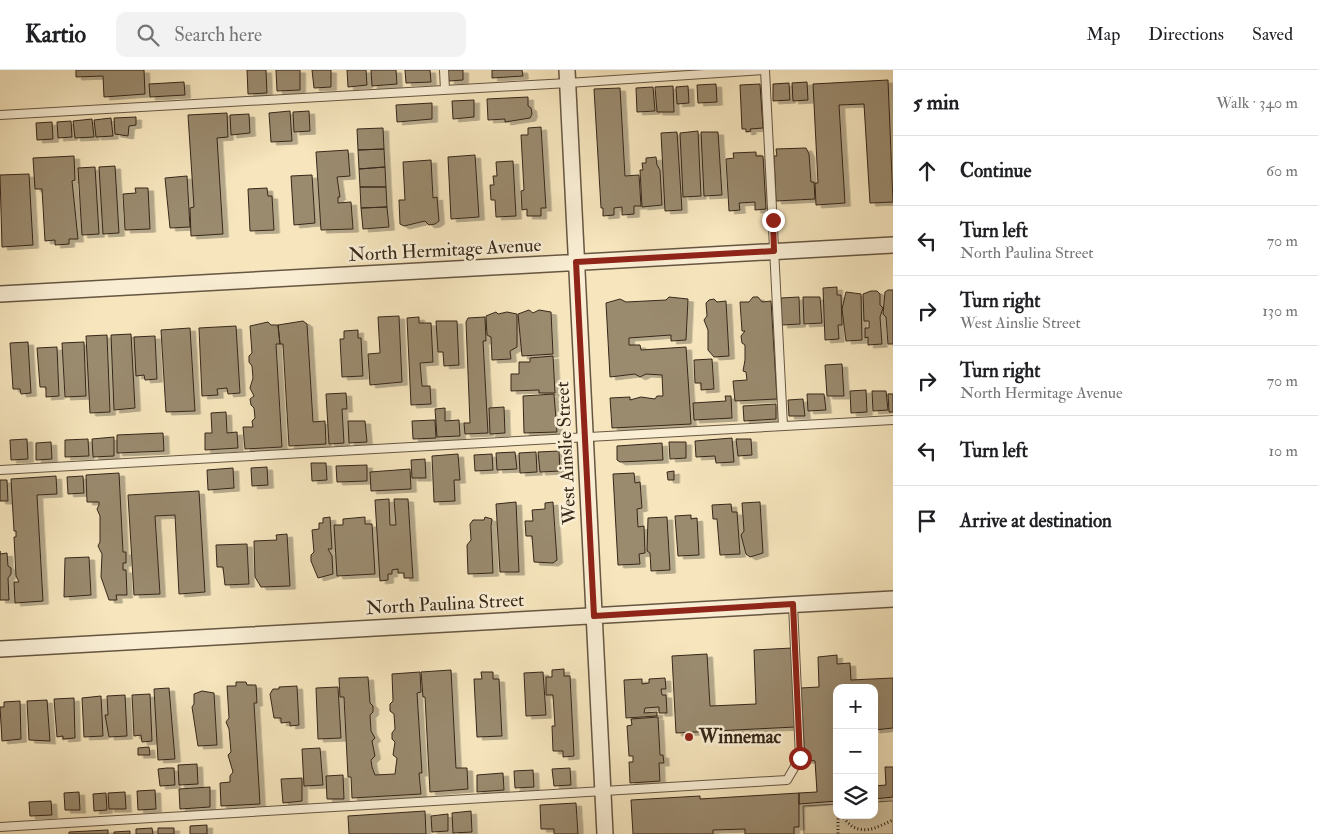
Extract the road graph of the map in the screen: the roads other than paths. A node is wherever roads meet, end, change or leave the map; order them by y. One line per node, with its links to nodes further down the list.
1 (444, 70): 4 (lane)
2 (765, 70): 3 (lane); 7 (lane)
3 (568, 77): 4 (lane); 8 (street, West Ainslie Street)
4 (445, 90): 5 (lane)
5 (0, 115)
6 (893, 245): 7 (street, North Hermitage Avenue)
7 (774, 251): 8 (street, North Hermitage Avenue); 11 (lane)
8 (576, 262): 9 (street, North Hermitage Avenue); 12 (street, West Ainslie Street)
9 (0, 294)
10 (893, 420): 11 (lane)
11 (783, 426): 12 (lane)
12 (585, 437): 13 (lane); 16 (street, West Ainslie Street)
13 (0, 470)
14 (893, 599): 15 (street, North Paulina Street)
15 (793, 604): 16 (street, North Paulina Street); 18 (lane)
16 (594, 616): 17 (street, North Paulina Street); 18 (street, West Ainslie Street)
17 (0, 648)
18 (603, 792): 19 (lane); 20 (street, West Ainslie Street)
19 (0, 827)
20 (605, 834)

